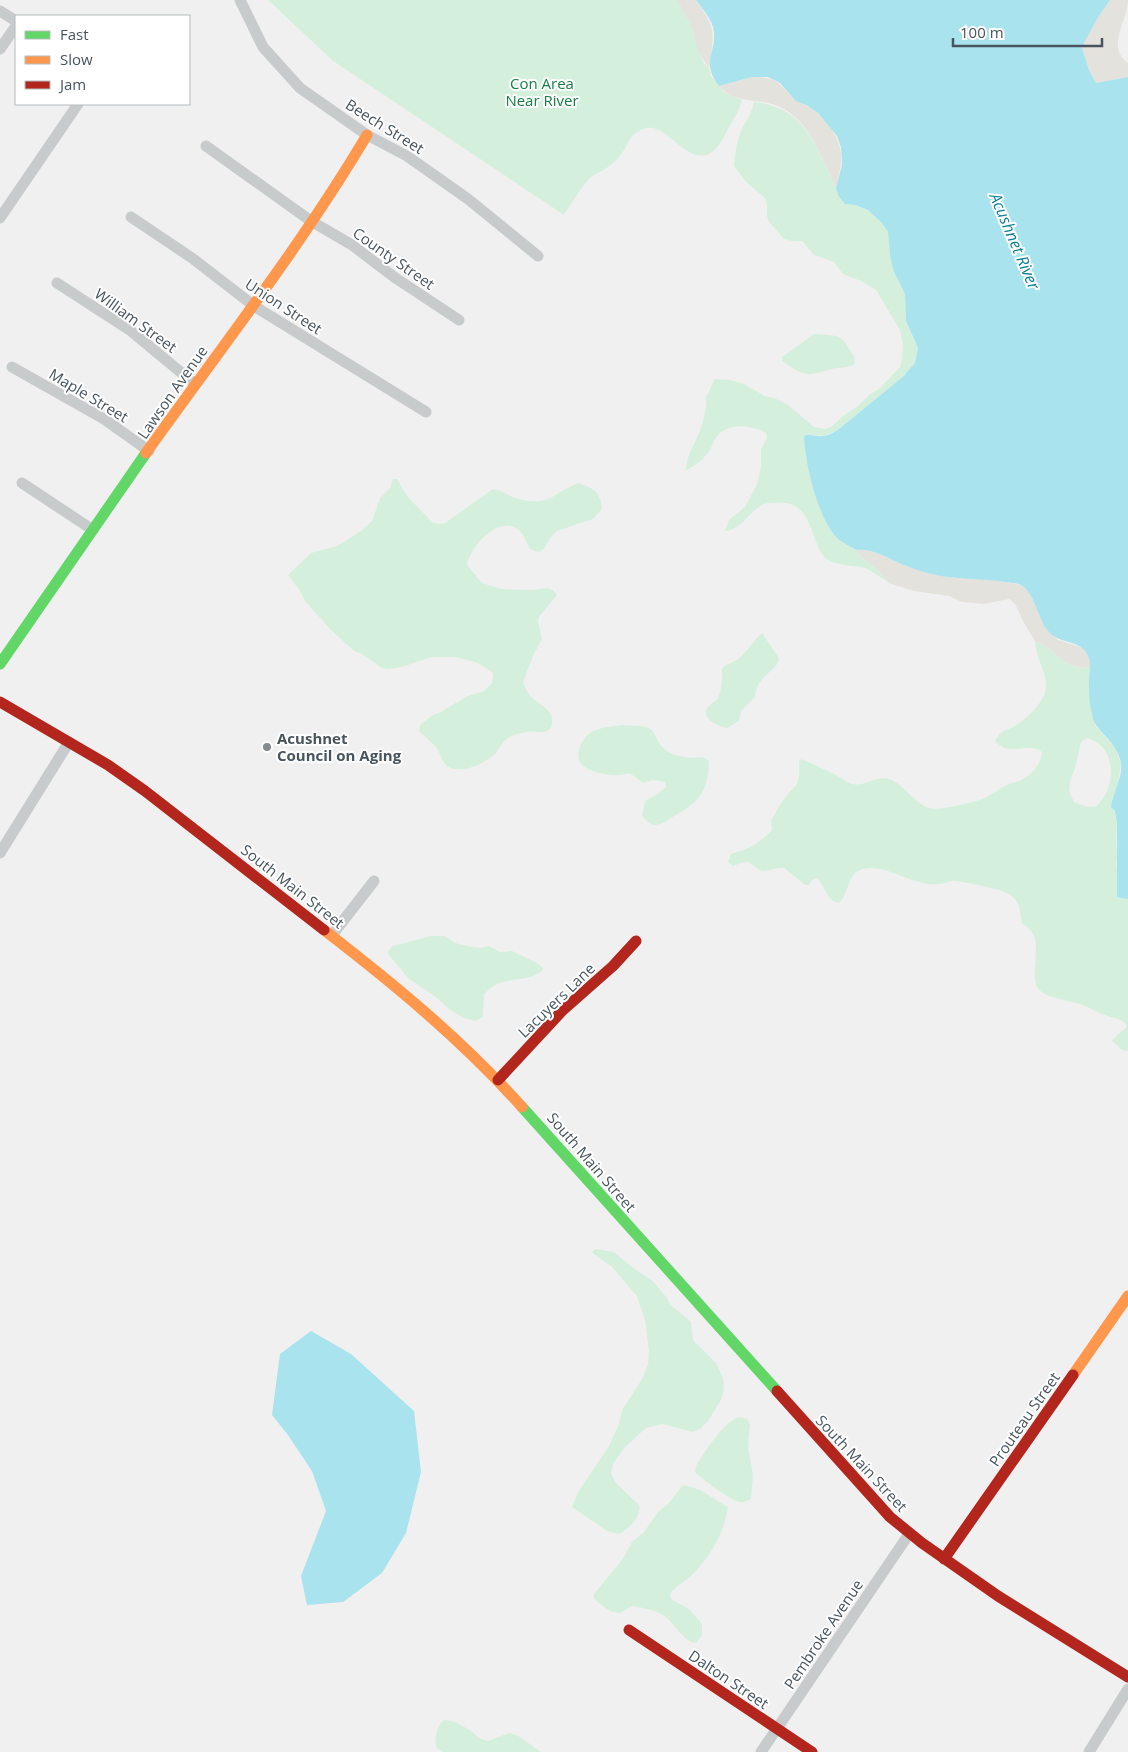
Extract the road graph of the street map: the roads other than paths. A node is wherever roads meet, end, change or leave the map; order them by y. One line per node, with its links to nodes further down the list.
1 (240, 0): 7 (street, Beech Street)
2 (0, 11): 3 (street)
3 (15, 20)
4 (15, 27): 5 (street)
5 (0, 49)
6 (77, 105): 10 (street)
7 (367, 135): 11 (main road, Lawson Avenue); 12 (street, Beech Street)
8 (206, 146): 11 (street, County Street)
9 (131, 217): 14 (street, Union Street)
10 (0, 218)
11 (311, 221): 14 (main road, Lawson Avenue); 15 (street, County Street)
12 (538, 256)
13 (56, 283): 17 (street, William Street)
14 (254, 306): 17 (main road, Lawson Avenue); 18 (street, Union Street)
15 (459, 320)
16 (12, 367): 19 (street, Maple Street)
17 (195, 384): 19 (main road, Lawson Avenue)
18 (426, 412)
19 (149, 451): 21 (main road, Lawson Avenue)
20 (22, 482): 21 (street)
21 (92, 530): 22 (main road, Lawson Avenue)
22 (0, 664)
23 (0, 702): 24 (main road, South Main Street)
24 (69, 742): 25 (street); 27 (main road, South Main Street)
25 (0, 853)
26 (374, 881): 27 (street)
27 (332, 935): 29 (main road, South Main Street)
28 (636, 941): 29 (main road, Lacuyers Lane)
29 (498, 1080): 31 (main road, South Main Street)
30 (1128, 1296): 32 (main road, Prouteau Street)
31 (909, 1534): 32 (main road, South Main Street); 36 (street, Pembroke Avenue)
32 (944, 1559): 34 (main road, South Main Street)
33 (629, 1630): 36 (main road, Dalton Street)
34 (1128, 1677)
35 (1128, 1689): 39 (street)
36 (777, 1729): 37 (street, Pembroke Avenue); 38 (main road, Dalton Street)
37 (761, 1752)
38 (812, 1752)
39 (1089, 1752)

